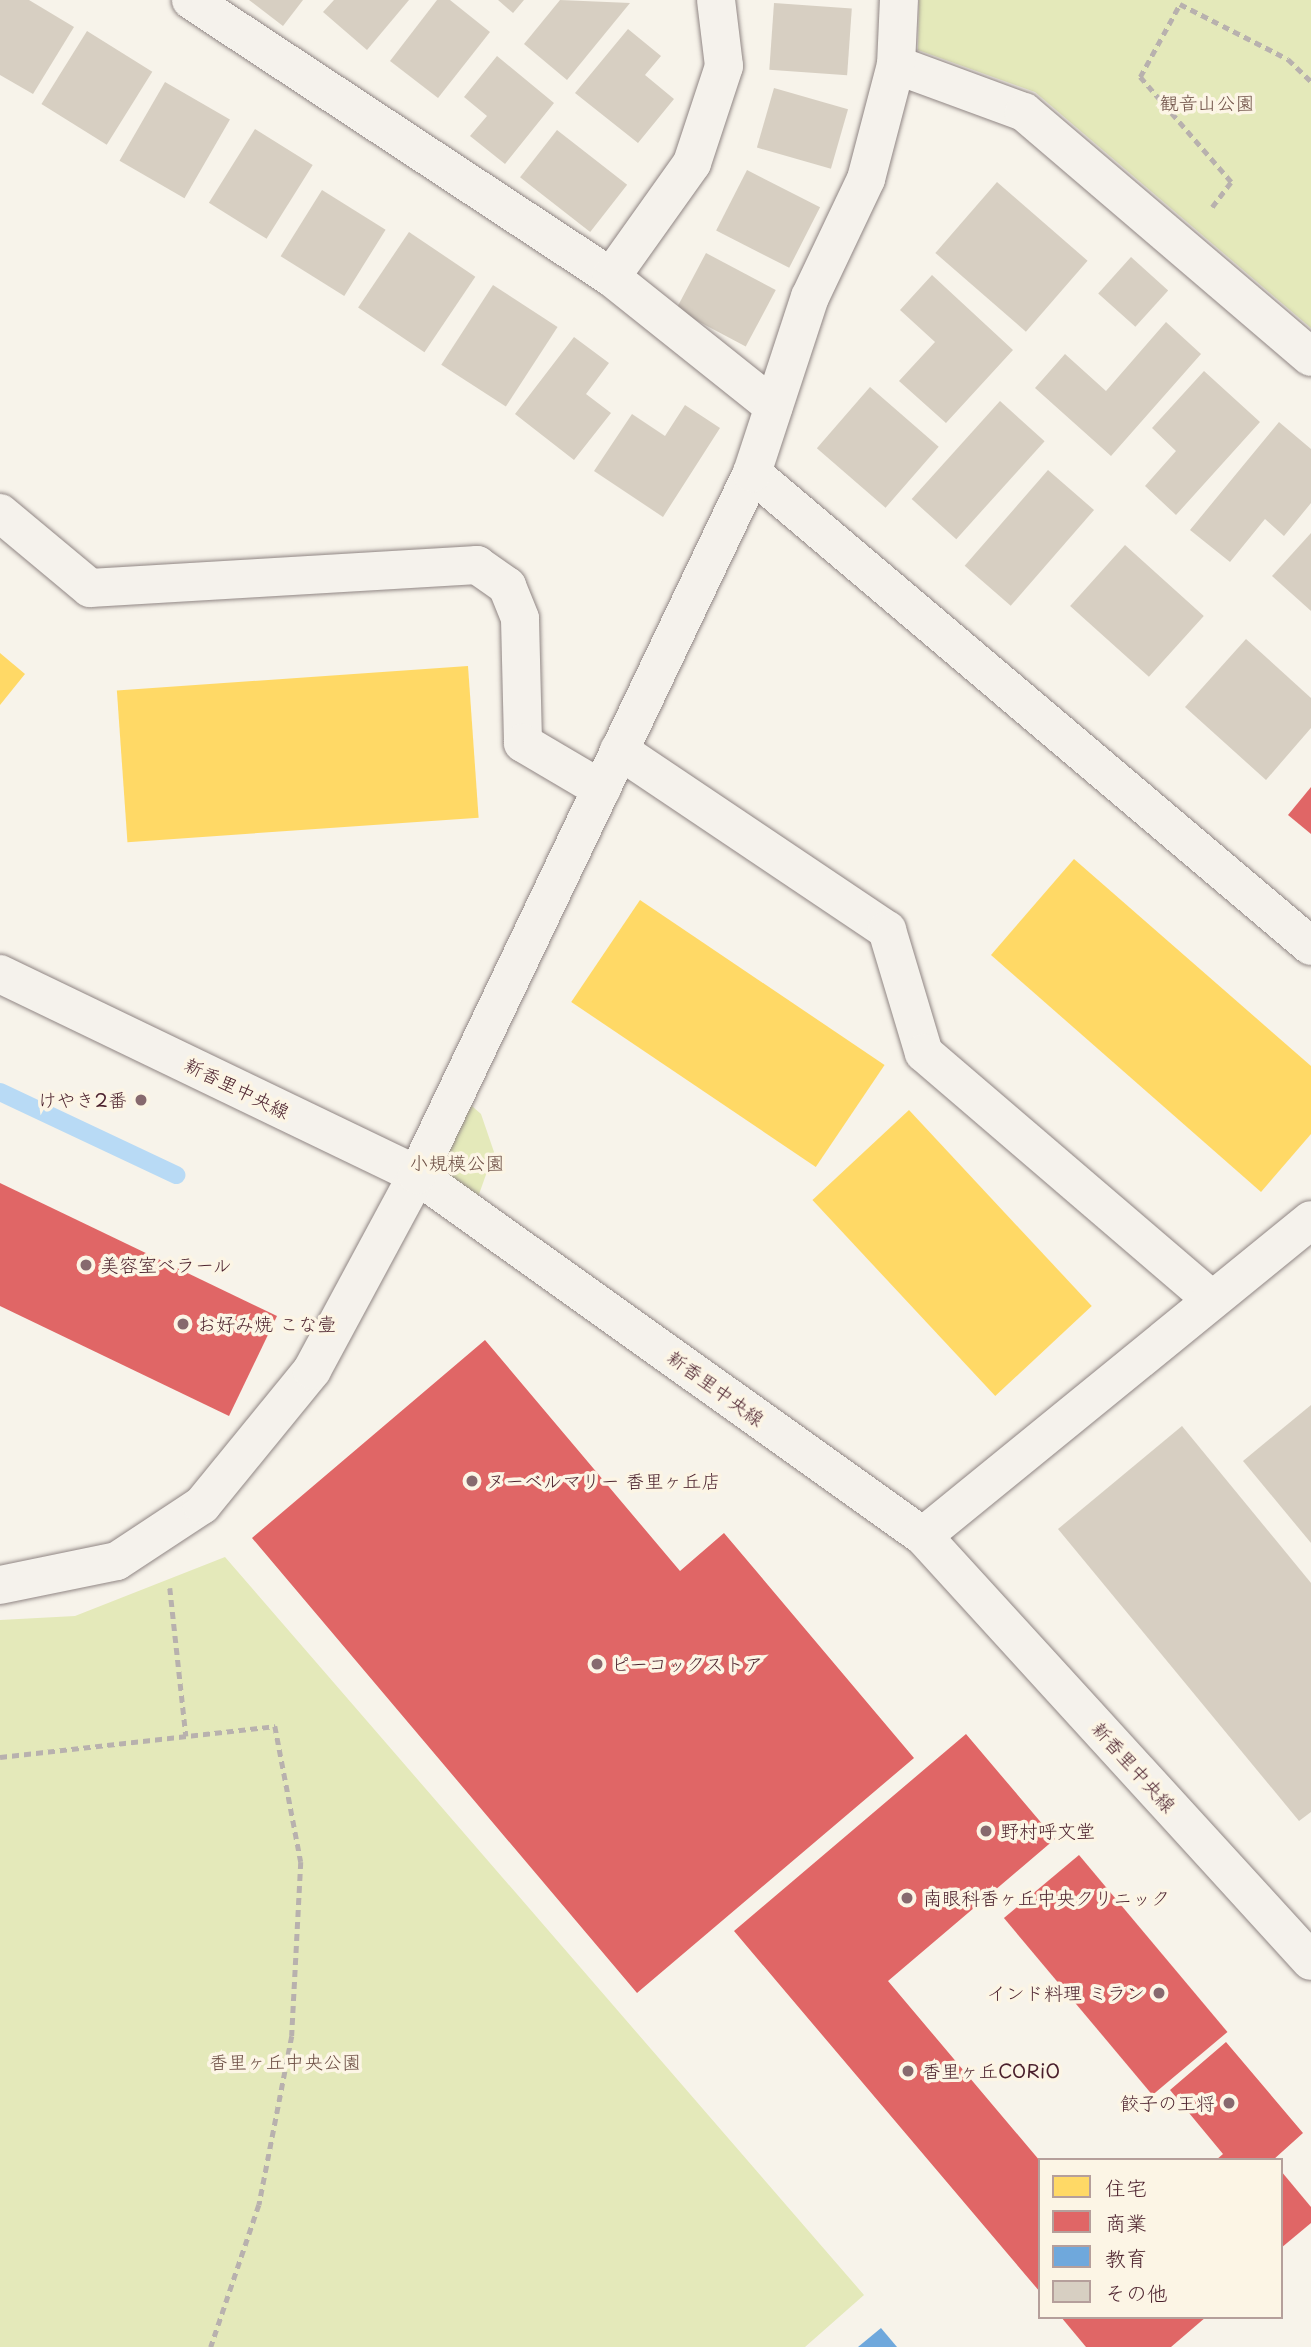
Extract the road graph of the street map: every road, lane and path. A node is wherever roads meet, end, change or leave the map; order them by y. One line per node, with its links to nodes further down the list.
1 (191, 0): 7 (street)
2 (716, 0): 7 (street)
3 (899, 0): 4 (street)
4 (896, 65): 8 (street); 9 (street)
5 (1311, 81): 6 (path)
6 (1231, 182)
7 (611, 277): 9 (street)
8 (1311, 357)
9 (774, 407): 10 (street)
10 (752, 473): 12 (street); 14 (street)
11 (0, 513): 13 (street)
12 (620, 750): 13 (street); 18 (street)
13 (601, 789): 16 (street)
14 (1311, 946)
15 (0, 974): 16 (street, 新香里中央線)
16 (417, 1175): 19 (street); 20 (street, 新香里中央線)
17 (1311, 1220): 18 (street)
18 (1212, 1300): 20 (street)
19 (164, 1530): 21 (street); 22 (path)
20 (923, 1536): 24 (street, 新香里中央線)
21 (0, 1586)
22 (186, 1737): 23 (path); 25 (path)
23 (0, 1757)
24 (1311, 1961)
25 (211, 2347)

